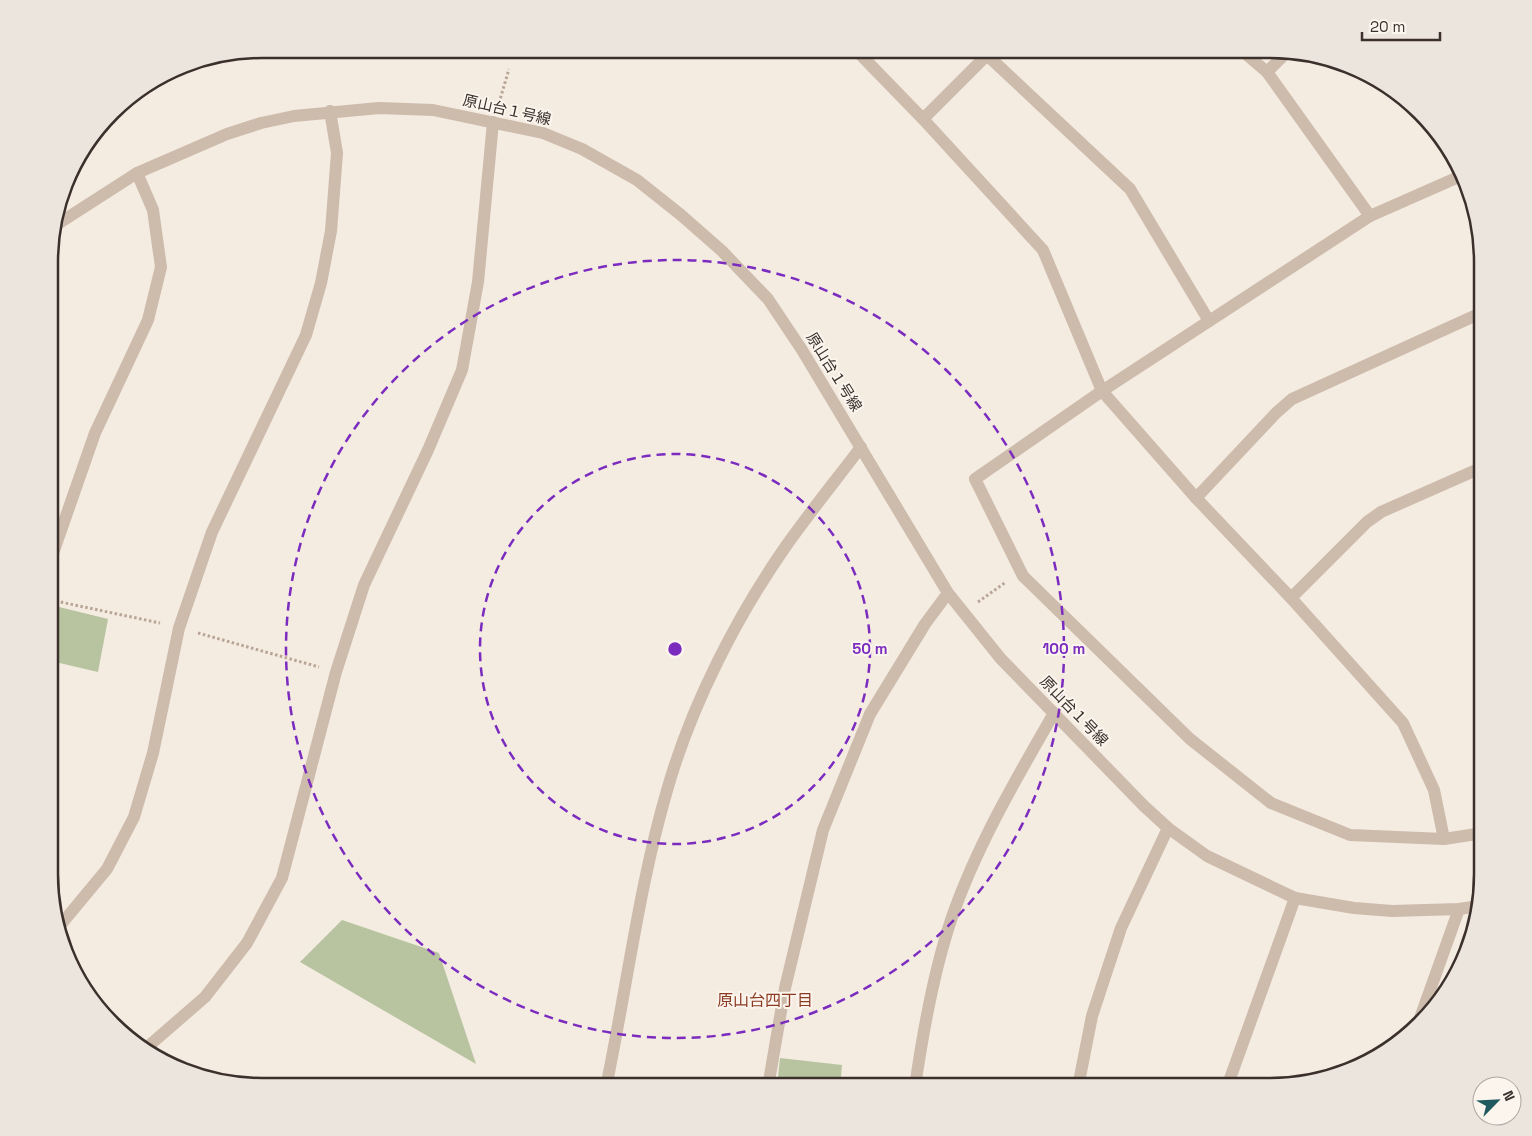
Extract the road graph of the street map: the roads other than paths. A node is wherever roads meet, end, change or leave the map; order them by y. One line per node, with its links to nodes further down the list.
1 (864, 58): 8 (street)
2 (984, 58): 8 (street)
3 (996, 58): 15 (street)
4 (1251, 58): 6 (street)
5 (1280, 58): 6 (street)
6 (1267, 72): 12 (street)
7 (330, 111): 9 (street, 原山台１号線); 10 (street, 原山台１号線); 30 (street)
8 (923, 119): 16 (street)
9 (493, 122): 17 (street, 原山台１号線); 32 (street)
10 (137, 173): 13 (street, 原山台１号線); 20 (street)
11 (1456, 178): 12 (street)
12 (1370, 216): 15 (street)
13 (61, 222)
14 (1474, 316): 19 (street)
15 (1209, 321): 16 (street)
16 (1102, 391): 19 (street); 26 (street)
17 (861, 446): 21 (street, 原山台１号線); 33 (street)
18 (1474, 471): 22 (street)
19 (1196, 498): 22 (street)
20 (58, 537)
21 (948, 593): 23 (street, 原山台１号線); 34 (street)
22 (1291, 598): 26 (street)
23 (1054, 713): 24 (street, 原山台１号線); 35 (street)
24 (1168, 828): 27 (street, 原山台１号線); 36 (street)
25 (1474, 834): 26 (street)
26 (1444, 839)
27 (1294, 898): 29 (street, 原山台１号線); 37 (street)
28 (1472, 907): 29 (street, 原山台１号線)
29 (1460, 909): 31 (street)
30 (63, 923)
31 (1423, 1010)
32 (150, 1045)
33 (608, 1078)
34 (770, 1078)
35 (916, 1078)
36 (1080, 1078)
37 (1230, 1078)

